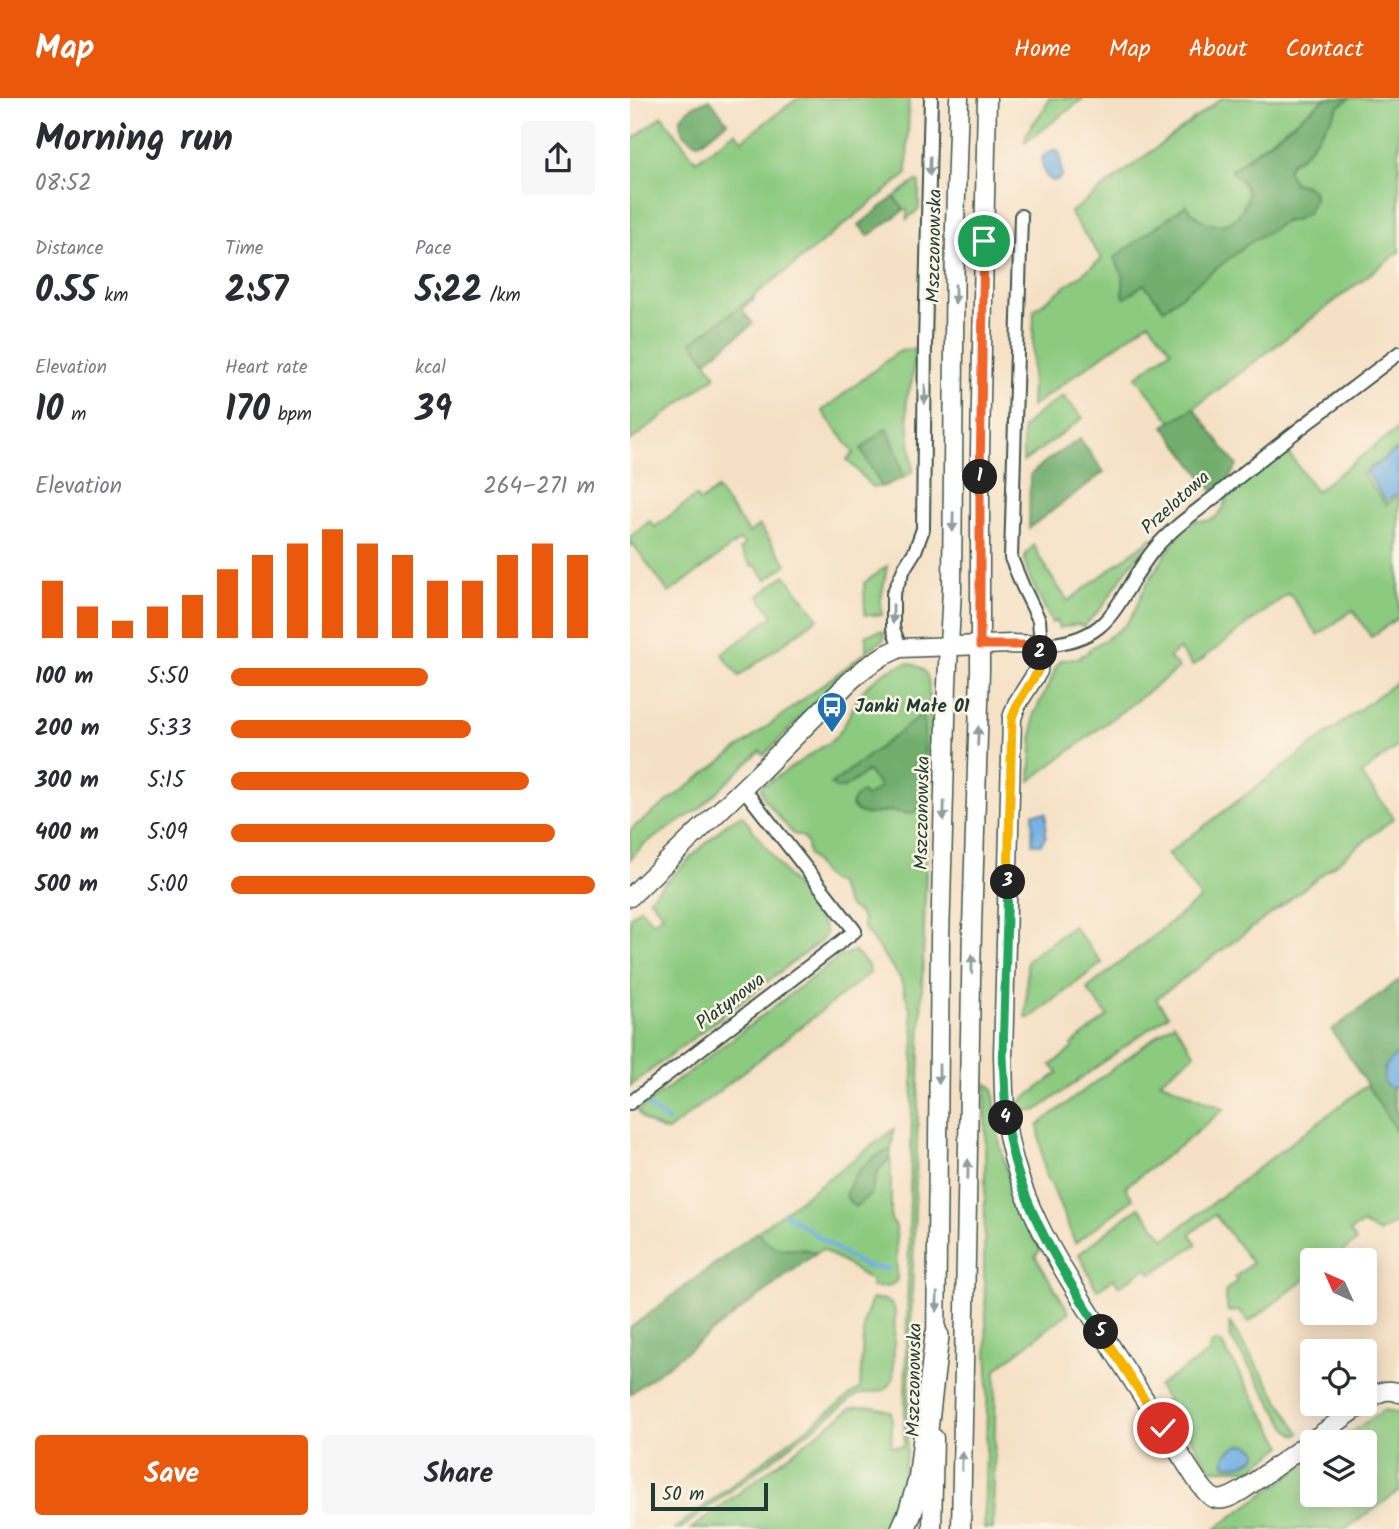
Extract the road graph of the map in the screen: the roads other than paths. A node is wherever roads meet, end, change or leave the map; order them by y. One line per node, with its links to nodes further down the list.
1 (931, 98): 9 (street, one-way to 9)
2 (959, 98): 6 (main road, Mszczonowska, one-way to 6)
3 (987, 98): 7 (main road)
4 (1021, 216): 8 (street)
5 (1399, 353): 8 (street, Przelotowa)
6 (949, 645): 7 (main road, Przelotowa); 9 (main road, Przelotowa); 13 (main road, Mszczonowska, one-way to 13)
7 (980, 645): 8 (main road, Przelotowa); 19 (main road, one-way to 7)
8 (1041, 645): 16 (main road)
9 (900, 648): 10 (main road)
10 (743, 788): 11 (main road); 12 (street, Platynowa)
11 (630, 897)
12 (630, 1103)
13 (937, 1336): 17 (highway); 18 (main road, Mszczonowska)
14 (1377, 1393): 15 (main road)
15 (1399, 1393)
16 (1346, 1416)
17 (903, 1529)
18 (932, 1529)
19 (961, 1529)

